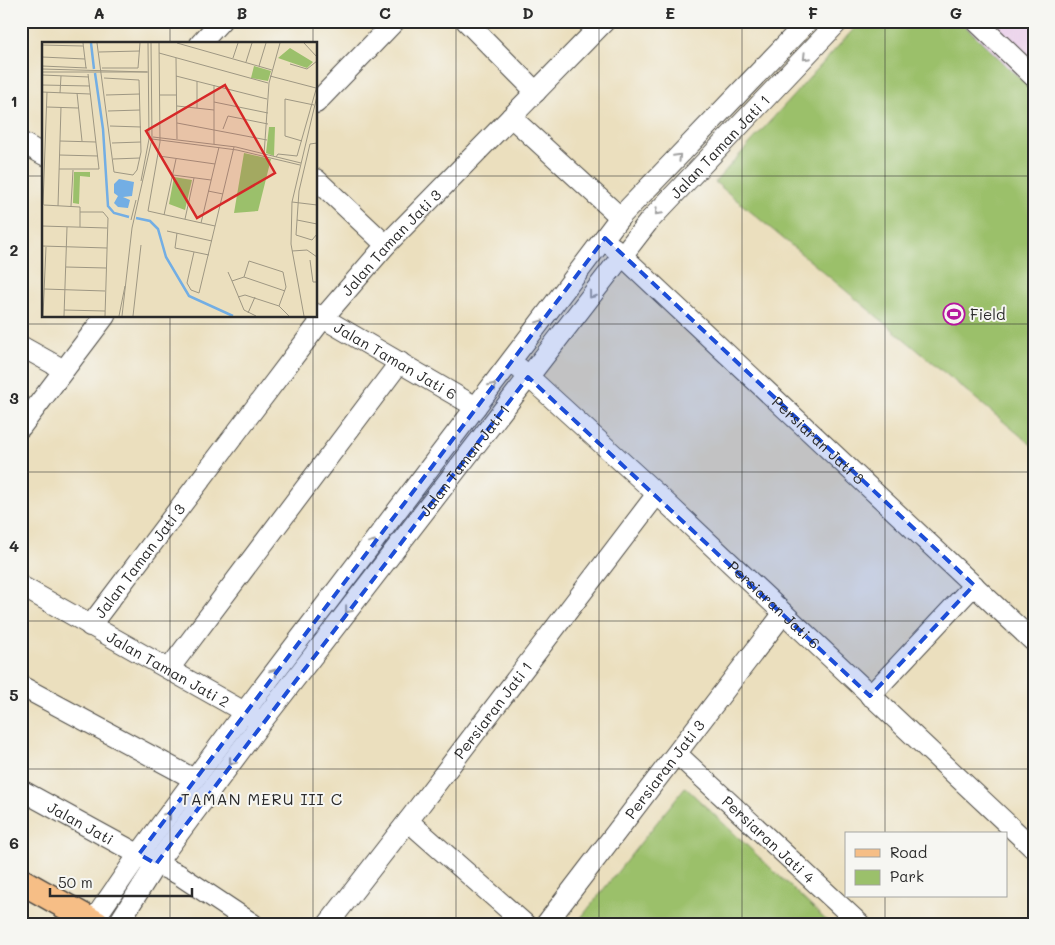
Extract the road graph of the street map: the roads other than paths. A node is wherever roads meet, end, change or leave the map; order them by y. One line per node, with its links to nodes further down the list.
1 (221, 21): 8 (street)
2 (395, 21): 11 (street)
3 (466, 21): 10 (street)
4 (605, 21): 10 (street, Jalan Taman Jati 3)
5 (808, 21): 16 (street, Jalan Taman Jati 1, one-way to 5)
6 (839, 21): 19 (street, Jalan Taman Jati 1, one-way to 19)
7 (976, 21): 9 (street)
8 (202, 42)
9 (1034, 77)
10 (536, 92): 12 (street, Jalan Taman Jati 3)
11 (318, 101)
12 (511, 118): 16 (street); 18 (street, Jalan Taman Jati 3)
13 (21, 142): 14 (street)
14 (42, 154)
15 (318, 181): 18 (street)
16 (620, 217): 17 (street, Jalan Taman Jati 1)
17 (605, 238): 19 (street, Persiaran Jati 8); 23 (street, Jalan Taman Jati 1, one-way to 17)
18 (386, 244): 20 (street, Jalan Taman Jati 3)
19 (622, 257): 26 (street, Jalan Taman Jati 1, one-way to 26); 30 (street, Persiaran Jati 8)
20 (320, 316): 24 (street, Jalan Taman Jati 6); 33 (street, Jalan Taman Jati 3)
21 (103, 318): 25 (street)
22 (21, 346): 25 (street)
23 (512, 361): 26 (street, Persiaran Jati 6); 27 (street, Jalan Taman Jati 1, one-way to 23)
24 (400, 362): 27 (street, Jalan Taman Jati 6); 35 (street)
25 (64, 370): 28 (street)
26 (528, 377): 29 (street, Persiaran Jati 6); 39 (street, Jalan Taman Jati 1, one-way to 39)
27 (476, 407): 38 (street, Jalan Taman Jati 1, one-way to 27)
28 (21, 426)
29 (657, 494): 32 (street, Persiaran Jati 6); 43 (street, Persiaran Jati 1)
30 (974, 585): 34 (street, Persiaran Jati 8); 37 (street)
31 (21, 586): 33 (street, Jalan Taman Jati 2)
32 (783, 614): 37 (street, Persiaran Jati 6); 40 (street, Persiaran Jati 3)
33 (90, 626): 35 (street, Jalan Taman Jati 2)
34 (1034, 642)
35 (169, 669): 38 (street, Jalan Taman Jati 2)
36 (21, 686): 41 (street)
37 (870, 696): 44 (street, Persiaran Jati 6)
38 (245, 711): 39 (street, Jalan Taman Jati 2); 41 (street, Jalan Taman Jati 1)
39 (262, 723): 45 (street, Jalan Taman Jati 1, one-way to 45)
40 (677, 754): 52 (street, Persiaran Jati 3); 53 (street, Persiaran Jati 4)
41 (194, 779): 45 (street, Jalan Taman Jati 1, one-way to 41)
42 (21, 790): 45 (street, Jalan Jati)
43 (408, 821): 50 (street, Persiaran Jati 1); 51 (street)
44 (1034, 849)
45 (147, 859): 47 (street, Jalan Taman Jati 1); 48 (street, Jalan Taman Jati 1); 49 (street, Jalan Jati)
46 (21, 881): 47 (main road)
47 (94, 923)
48 (118, 924)
49 (253, 924)
50 (328, 924)
51 (525, 924)
52 (546, 924)
53 (860, 924)

